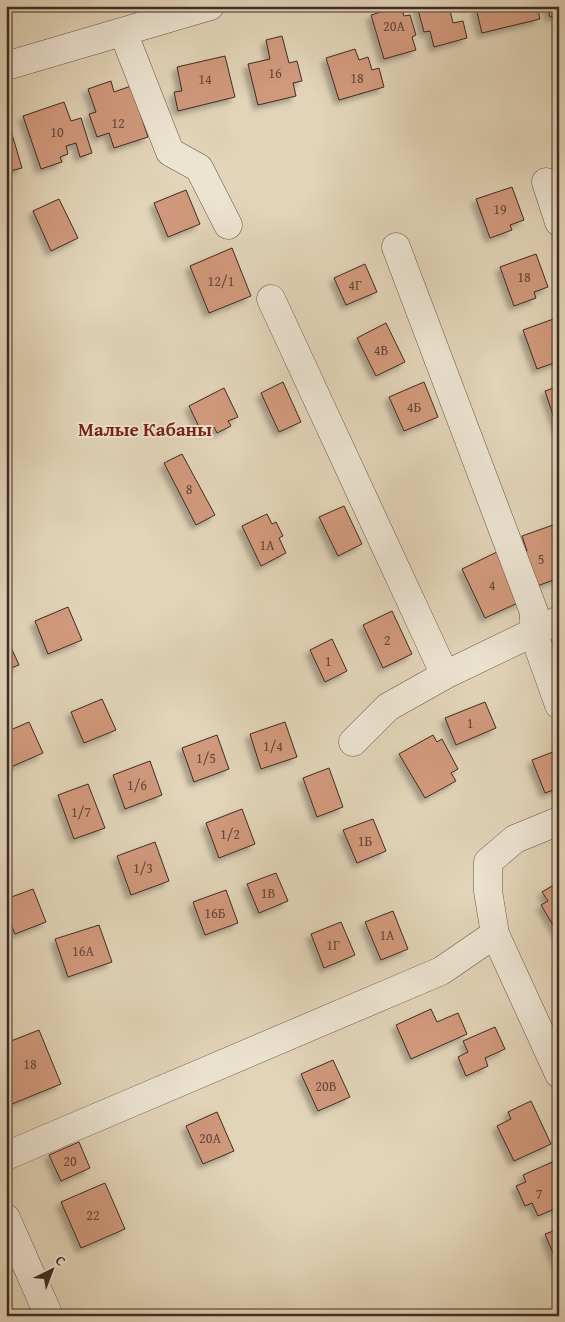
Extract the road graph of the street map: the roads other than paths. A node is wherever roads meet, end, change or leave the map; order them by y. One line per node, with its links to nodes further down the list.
1 (210, 6): 2 (street)
2 (123, 32): 3 (street); 6 (street)
3 (6, 66)
4 (546, 182): 5 (street)
5 (559, 222)
6 (228, 225)
7 (396, 247): 10 (street)
8 (271, 299): 11 (street)
9 (559, 620): 10 (street)
10 (533, 632): 11 (street); 12 (street)
11 (445, 675): 13 (street)
12 (559, 705)
13 (353, 742)
14 (559, 821): 15 (street)
15 (495, 934): 16 (street); 17 (street)
16 (559, 1074)
17 (6, 1156)
18 (6, 1218): 19 (street)
19 (49, 1316)

